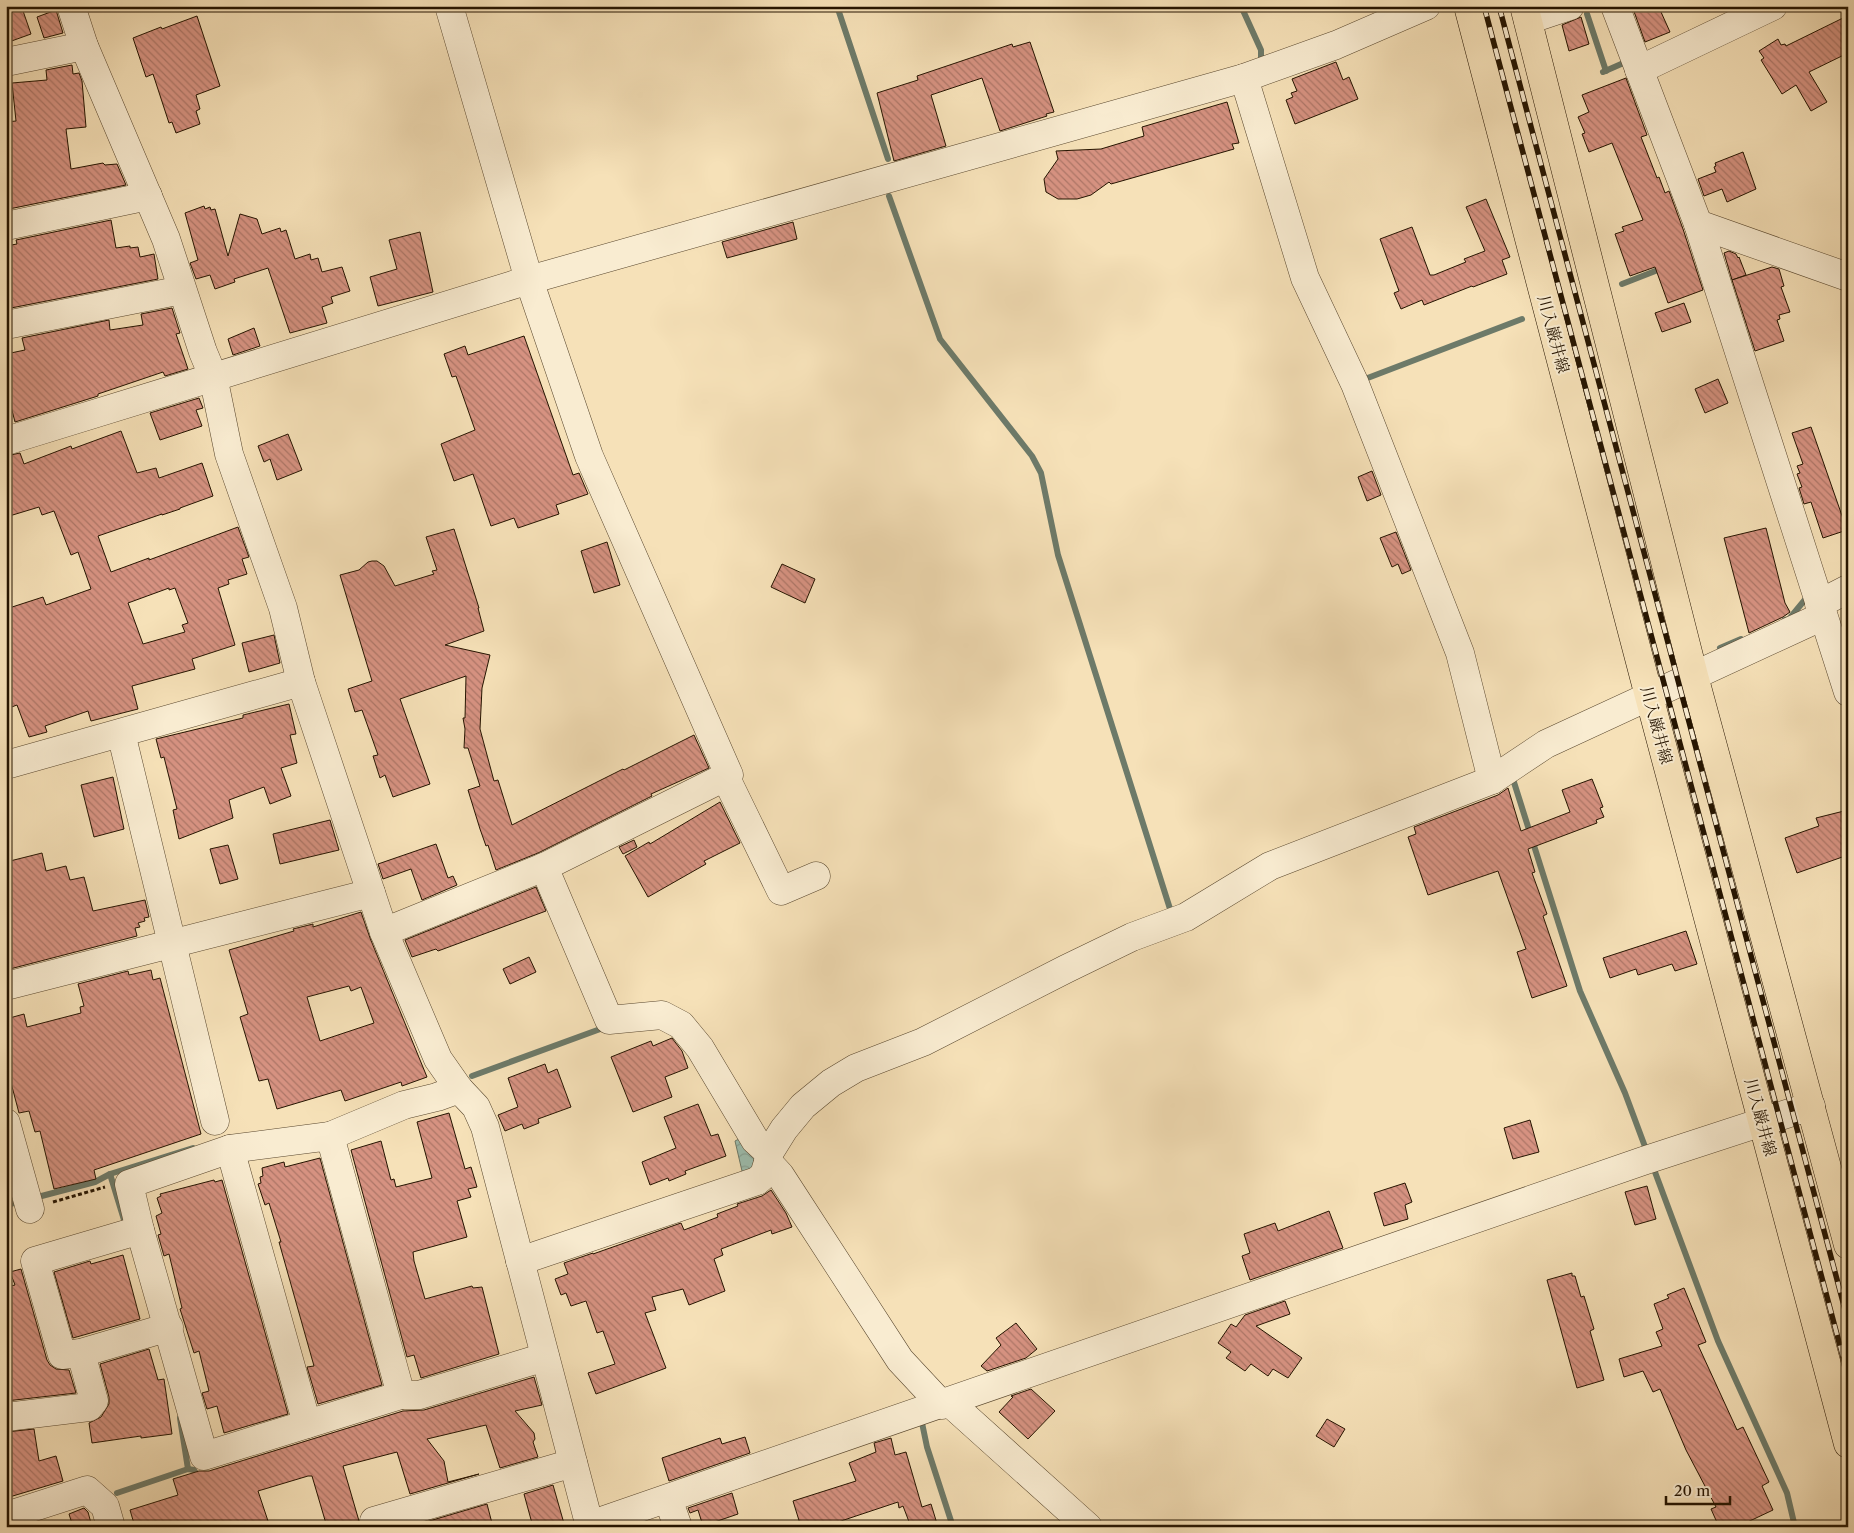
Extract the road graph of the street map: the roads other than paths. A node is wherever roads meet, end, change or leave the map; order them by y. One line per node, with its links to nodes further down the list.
1 (71, 6): 9 (street)
2 (449, 6): 17 (street)
3 (1426, 6): 12 (street)
4 (1468, 6): 27 (main road, 川入巌井線)
5 (1570, 6): 8 (street)
6 (1615, 6): 11 (street)
7 (1773, 6): 11 (street)
8 (1526, 13): 24 (main road)
9 (84, 46): 10 (street); 13 (street)
10 (6, 62)
11 (1636, 62): 14 (street)
12 (1255, 74): 17 (street); 30 (street)
13 (148, 196): 15 (street); 18 (street)
14 (1698, 224): 16 (street); 23 (street)
15 (6, 226)
16 (1848, 277)
17 (529, 280): 20 (street); 31 (street)
18 (182, 290): 19 (street); 20 (street)
19 (6, 325)
20 (213, 376): 21 (street); 25 (street)
21 (6, 441)
22 (1848, 588): 23 (street)
23 (1821, 610): 24 (street); 26 (street)
24 (1694, 676): 27 (street); 39 (main road)
25 (301, 682): 28 (street); 34 (street)
26 (1848, 692)
27 (1649, 696): 30 (street); 41 (main road, 川入巌井線)
28 (121, 733): 29 (street); 36 (street)
29 (6, 765)
30 (1498, 771): 45 (street)
31 (725, 776): 32 (street); 33 (street)
32 (544, 867): 35 (street); 45 (street)
33 (816, 876)
34 (371, 892): 35 (street); 36 (street)
35 (384, 932): 38 (street)
36 (173, 943): 37 (street); 40 (street)
37 (6, 986)
38 (459, 1088): 43 (street); 49 (street)
39 (1811, 1106): 41 (street); 48 (main road)
40 (215, 1121)
41 (1763, 1121): 54 (street); 57 (main road, 川入巌井線)
42 (6, 1122): 46 (street)
43 (330, 1136): 44 (street); 53 (street)
44 (230, 1149): 47 (street); 56 (street)
45 (764, 1158): 49 (street); 54 (street)
46 (28, 1203)
47 (132, 1233): 50 (street); 51 (street)
48 (1848, 1245)
49 (520, 1261): 52 (street)
50 (160, 1329): 51 (street); 56 (street)
51 (81, 1353): 55 (street)
52 (545, 1357): 53 (street); 58 (street)
53 (402, 1396): 56 (street)
54 (932, 1408): 59 (street); 65 (street)
55 (6, 1417)
56 (307, 1424)
57 (1848, 1444)
58 (573, 1463): 61 (street); 62 (street)
59 (668, 1498): 62 (street); 64 (street)
60 (6, 1516): 63 (street)
61 (374, 1521)
62 (590, 1526)
63 (111, 1527)
64 (678, 1527)
65 (1088, 1527)

